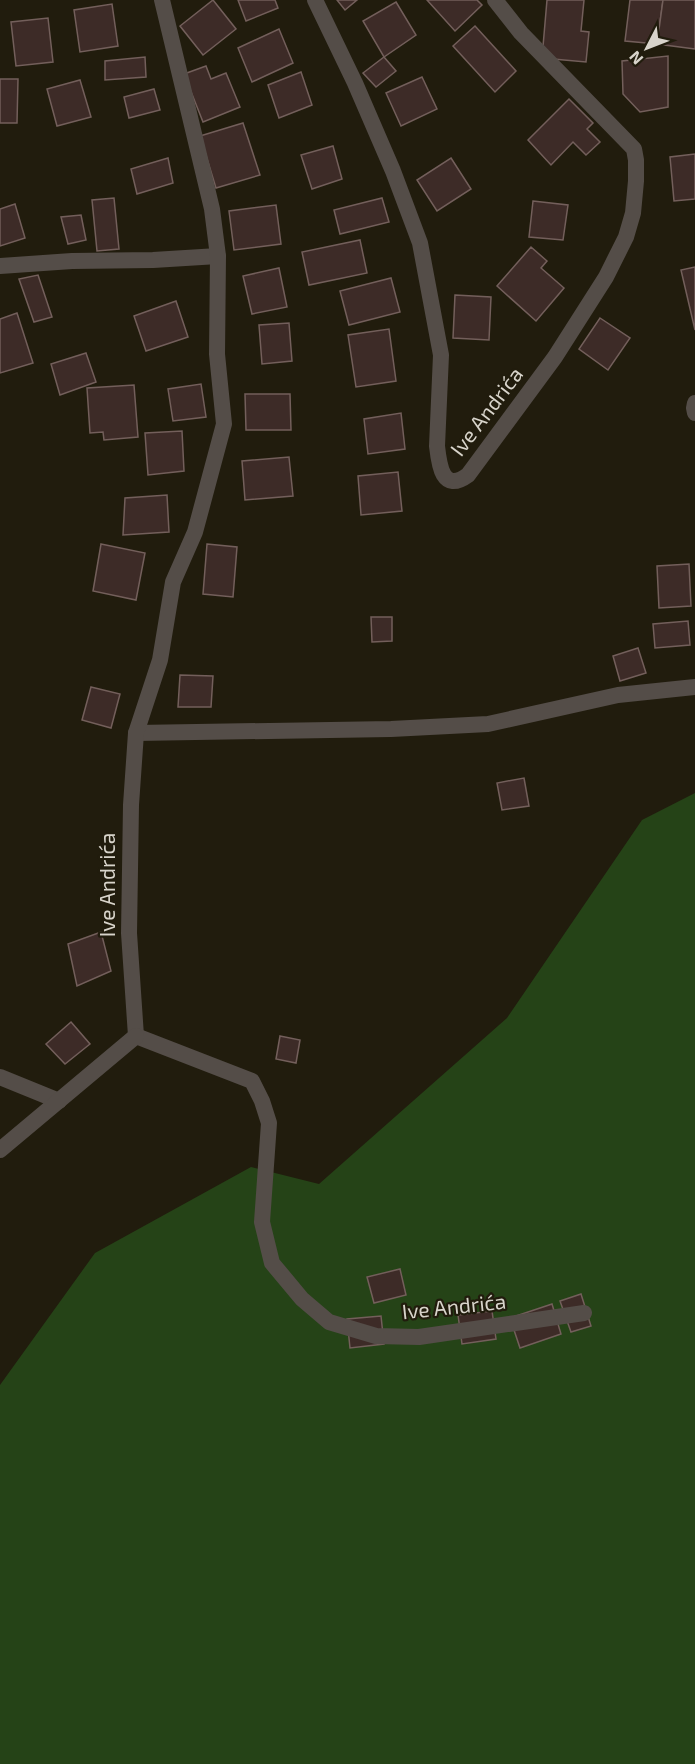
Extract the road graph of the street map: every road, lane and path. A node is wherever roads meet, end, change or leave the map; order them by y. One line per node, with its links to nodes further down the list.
1 (315, 0): 2 (street, Ive Andrića)
2 (495, 0)
3 (164, 1): 4 (street, Ive Andrića)
4 (218, 256): 5 (street); 9 (street, Ive Andrića)
5 (0, 266)
6 (695, 403): 7 (street)
7 (695, 413)
8 (695, 687): 9 (street)
9 (136, 733): 10 (street, Ive Andrića)
10 (136, 1036): 12 (street); 14 (street, Ive Andrića)
11 (0, 1077): 12 (street)
12 (59, 1101): 13 (street)
13 (0, 1150)
14 (584, 1313)

